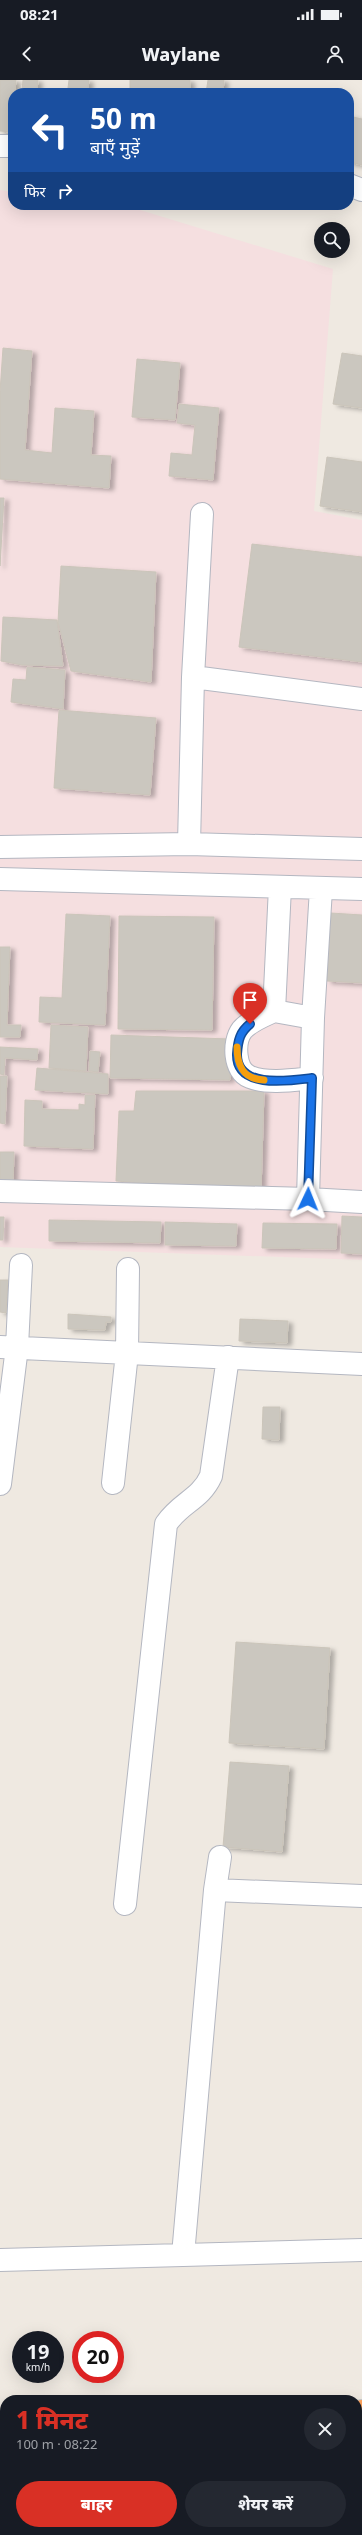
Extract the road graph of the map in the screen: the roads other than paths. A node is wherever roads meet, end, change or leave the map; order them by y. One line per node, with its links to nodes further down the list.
1 (202, 514): 2 (street)
2 (193, 677): 3 (street); 4 (street)
3 (362, 699)
4 (189, 844): 5 (street); 7 (street)
5 (59, 845): 6 (street); 9 (street)
6 (0, 848)
7 (362, 849)
8 (0, 879): 9 (street)
9 (59, 879): 10 (street)
10 (280, 887): 11 (street); 13 (street)
11 (321, 888): 12 (street); 14 (street)
12 (362, 889)
13 (274, 1011): 14 (street); 15 (street)
14 (313, 1018): 15 (street)
15 (312, 1078): 17 (street)
16 (0, 1191): 17 (street)
17 (308, 1199): 18 (street)
18 (362, 1202)
19 (21, 1265): 21 (street)
20 (128, 1269): 22 (street)
21 (9, 1347): 22 (street); 26 (street)
22 (127, 1353): 23 (street); 25 (street)
23 (228, 1357): 24 (street); 30 (street)
24 (362, 1364)
25 (113, 1483)
26 (0, 1484)
27 (220, 1857): 28 (street)
28 (215, 1890): 29 (street); 32 (street)
29 (362, 1896)
30 (125, 1904)
31 (362, 2250): 32 (street)
32 (183, 2255): 33 (street)
33 (0, 2260)

